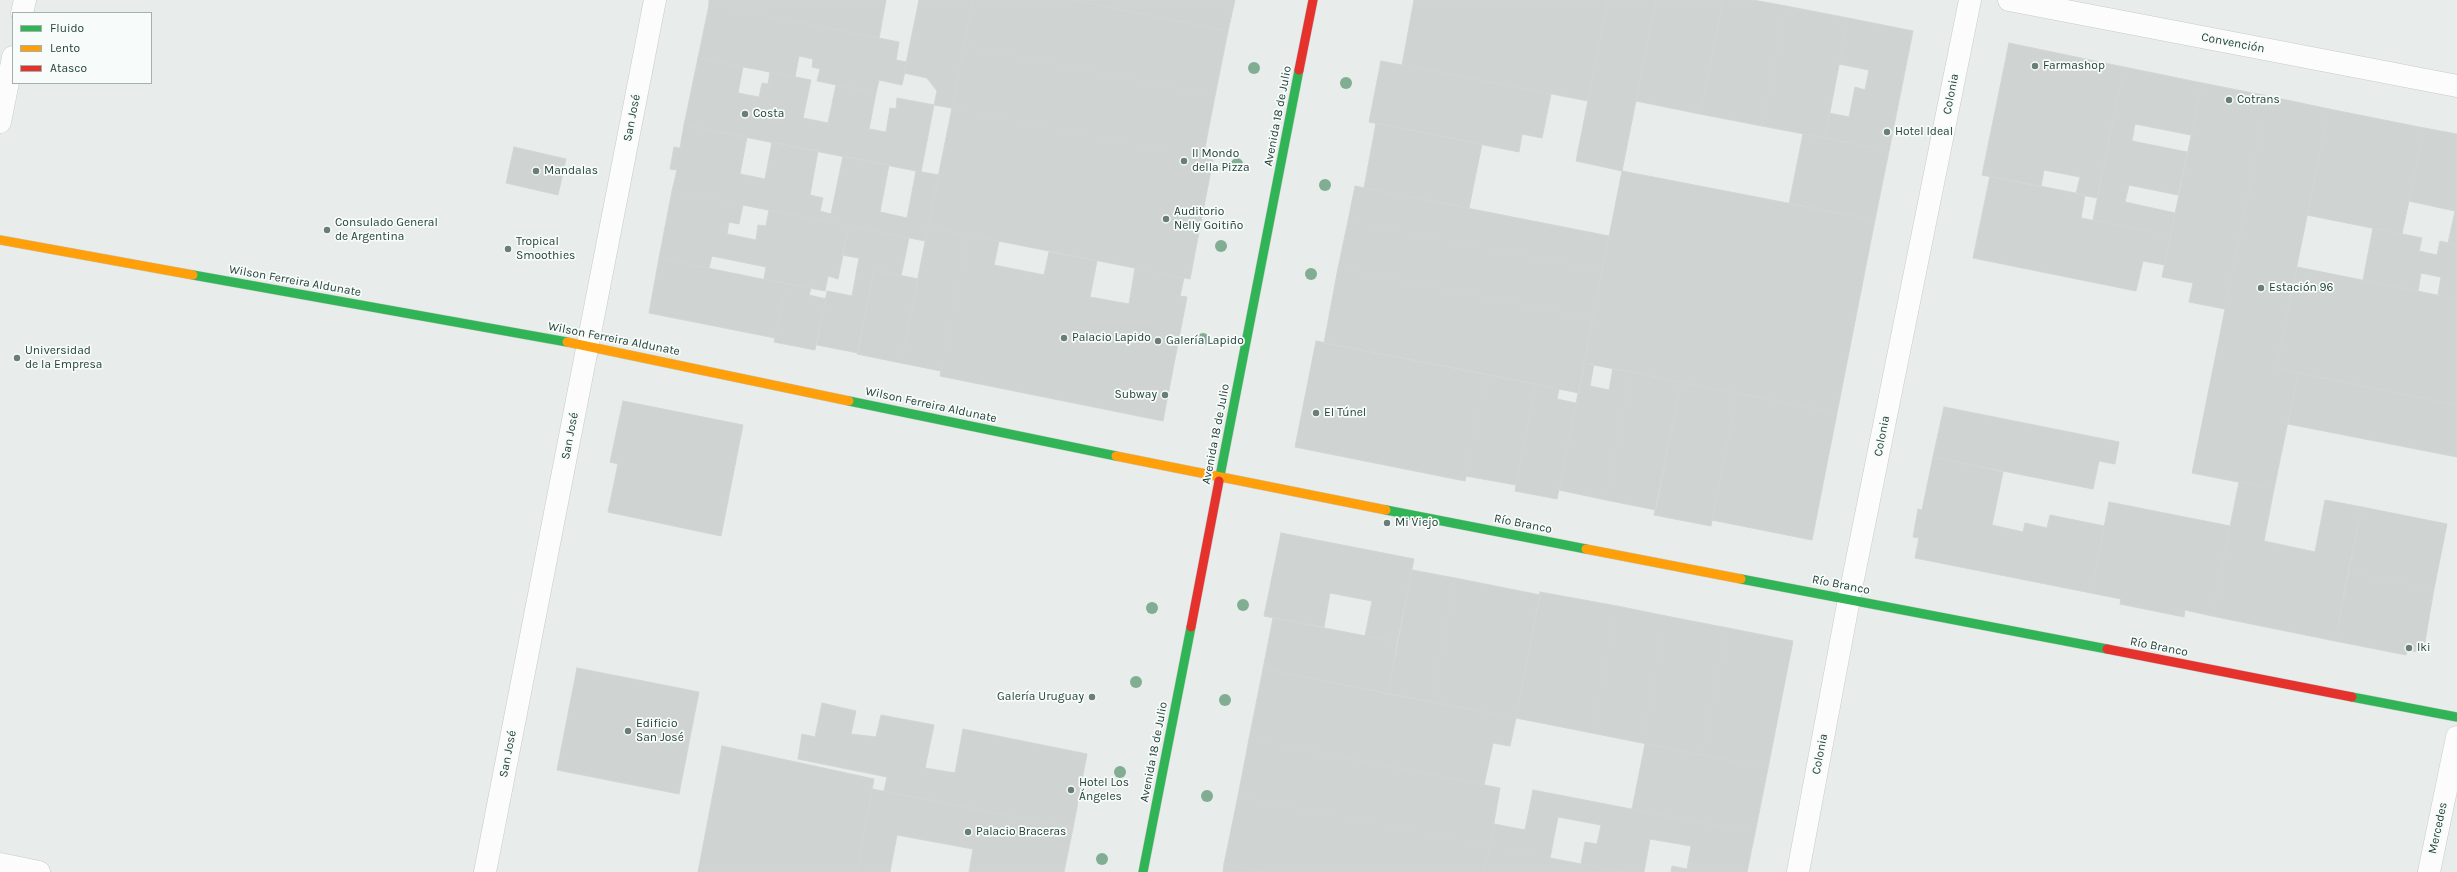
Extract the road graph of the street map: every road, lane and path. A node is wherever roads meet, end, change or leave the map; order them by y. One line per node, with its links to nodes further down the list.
1 (24, 0): 6 (street)
2 (655, 0): 11 (street, San José)
3 (1313, 0): 12 (street, Avenida 18 de Julio)
4 (1970, 0): 13 (street, Colonia)
5 (2009, 0): 8 (street, Convención)
6 (22, 12)
7 (12, 62): 9 (street)
8 (2457, 86)
9 (0, 122)
10 (0, 240): 11 (street, Wilson Ferreira Aldunate)
11 (588, 346): 12 (street, Wilson Ferreira Aldunate); 18 (street, San José)
12 (1220, 478): 13 (street, Río Branco); 19 (street, Avenida 18 de Julio)
13 (1849, 599): 14 (street, Río Branco); 20 (street, Colonia)
14 (2457, 718)
15 (2457, 737): 21 (street, Mercedes)
16 (0, 864): 17 (street)
17 (39, 872)
18 (485, 872)
19 (1143, 872)
20 (1798, 872)
21 (2430, 872)

